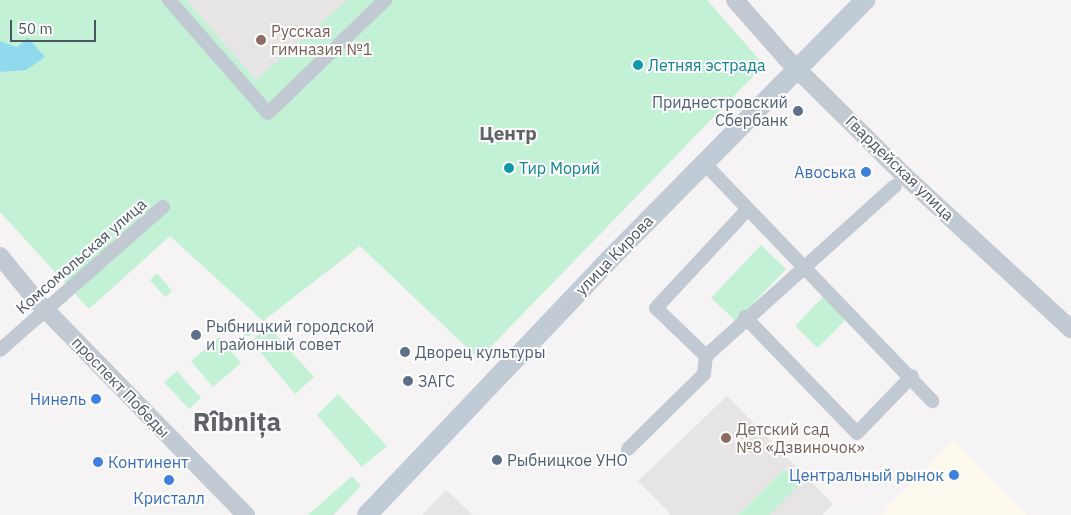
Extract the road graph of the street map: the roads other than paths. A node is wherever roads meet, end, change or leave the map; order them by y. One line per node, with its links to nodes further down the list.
1 (169, 0): 2 (street)
2 (385, 0)
3 (735, 0): 5 (street, Гвардейская улица)
4 (865, 0): 5 (main road, улица Кирова)
5 (796, 67): 6 (main road, улица Кирова); 14 (street, Гвардейская улица)
6 (704, 163): 9 (street); 21 (main road, улица Кирова)
7 (895, 186): 11 (street)
8 (164, 207): 12 (street, Комсомольская улица)
9 (746, 211): 11 (street); 16 (street)
10 (0, 256): 12 (street, проспект Победы)
11 (805, 265): 13 (street); 17 (street)
12 (46, 310): 15 (street, Комсомольская улица); 20 (street, проспект Победы)
13 (745, 317): 16 (street); 17 (street)
14 (1071, 329)
15 (0, 350)
16 (706, 356): 19 (street)
17 (912, 376): 18 (street)
18 (932, 401)
19 (628, 448)
20 (246, 515)
21 (367, 515)

